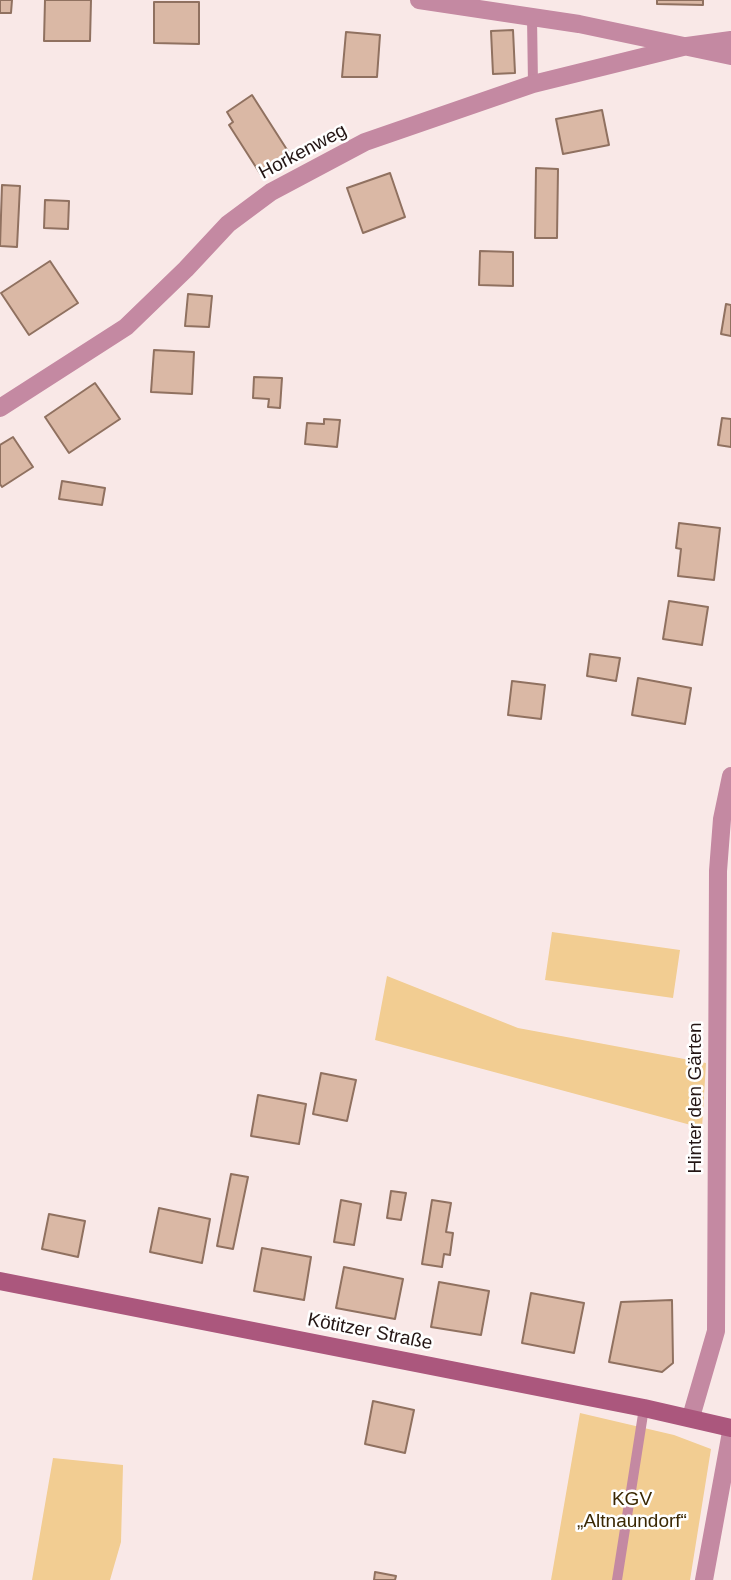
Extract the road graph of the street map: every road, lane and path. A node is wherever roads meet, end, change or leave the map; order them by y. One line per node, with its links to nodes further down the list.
1 (419, 0): 2 (street)
2 (532, 17): 4 (street); 6 (lane)
3 (731, 40): 4 (street)
4 (687, 46): 5 (street); 6 (street, Horkenweg)
5 (731, 56)
6 (533, 84): 7 (street, Horkenweg)
7 (0, 408)
8 (731, 776): 9 (street, Hinter den Gärten)
9 (724, 971): 12 (street, Hinter den Gärten)
10 (0, 1281): 11 (street, Kötitzer Straße)
11 (645, 1408): 12 (street, Kötitzer Straße); 14 (lane)
12 (691, 1417): 13 (street, Kötitzer Straße)
13 (731, 1430): 15 (street)
14 (617, 1580)
15 (704, 1580)

